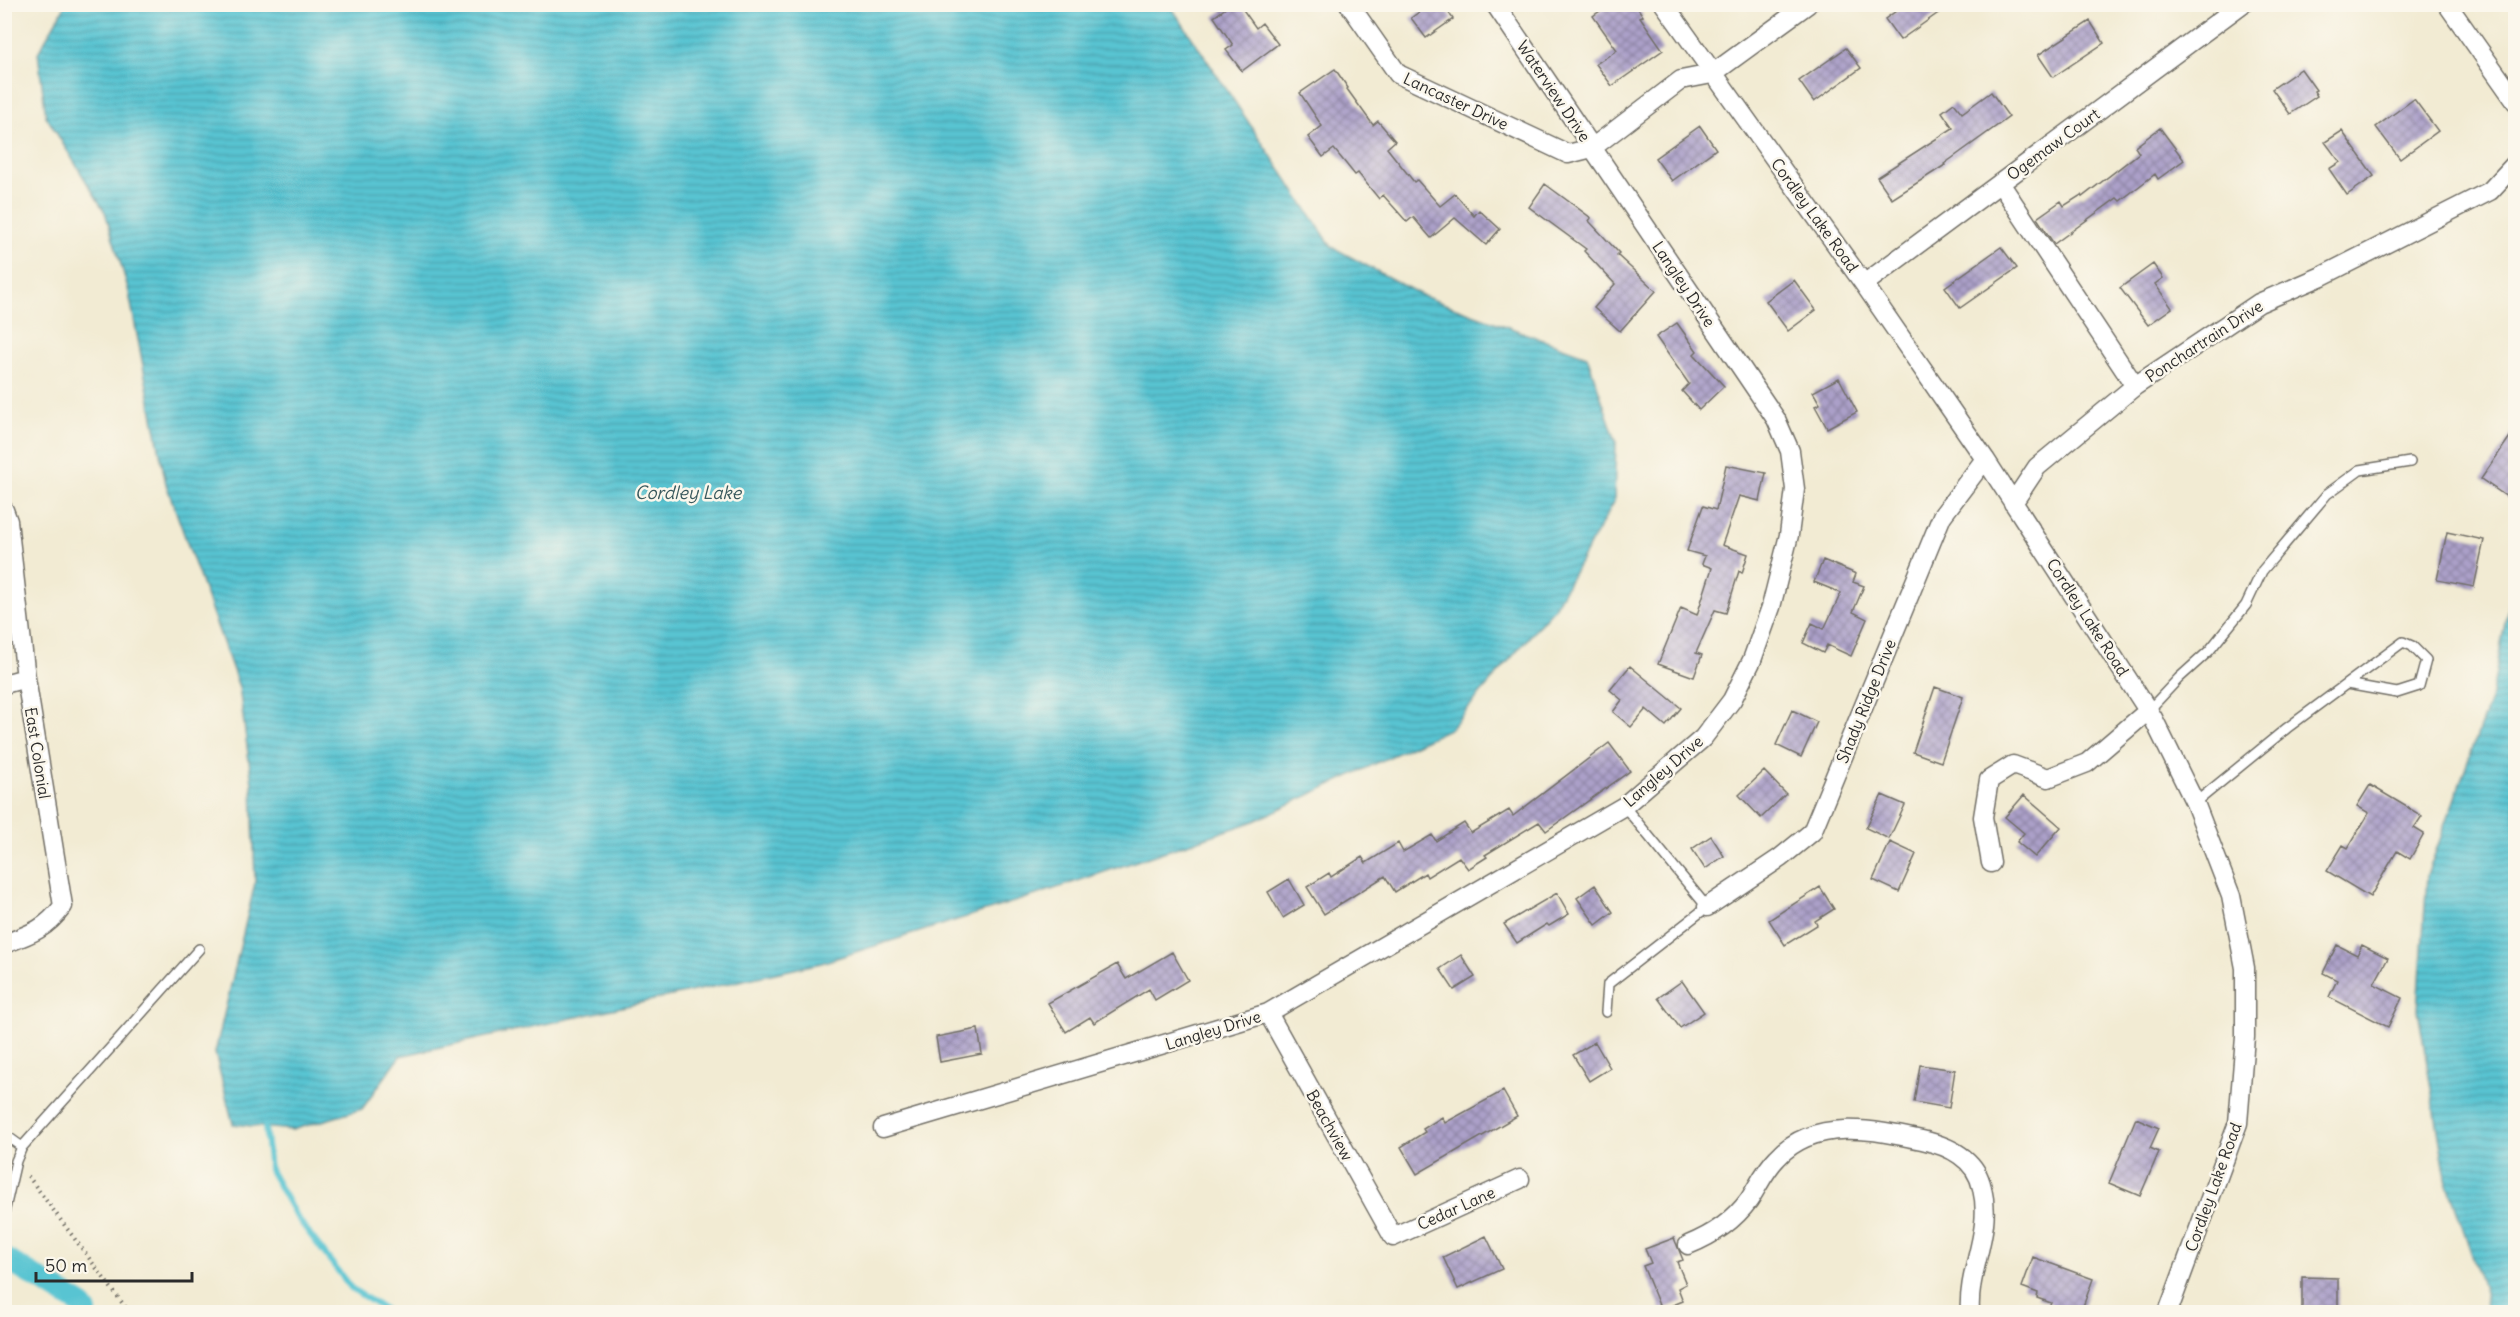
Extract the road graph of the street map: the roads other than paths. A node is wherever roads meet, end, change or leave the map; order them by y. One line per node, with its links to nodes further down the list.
1 (1349, 4): 9 (street, Lancaster Drive)
2 (1495, 4): 9 (street, Waterview Drive)
3 (1664, 4): 7 (street, Cordley Lake Road)
4 (1808, 4): 7 (street)
5 (2242, 4): 11 (street, Ogemaw Court)
6 (2448, 5): 8 (street)
7 (1712, 74): 9 (street); 12 (street, Cordley Lake Road)
8 (2516, 102)
9 (1592, 148): 23 (street, Langley Drive)
10 (2516, 163): 13 (street, Ponchartrain Drive)
11 (2000, 183): 12 (street, Ogemaw Court); 13 (street)
12 (1864, 284): 14 (street, Cordley Lake Road)
13 (2135, 386): 16 (street, Ponchartrain Drive)
14 (1985, 459): 16 (street, Cordley Lake Road); 25 (street, Shady Ridge Drive)
15 (2410, 462): 21 (lane)
16 (2013, 503): 21 (street, Cordley Lake Road)
17 (4, 510): 18 (street, East Colonial)
18 (26, 678): 19 (street); 26 (street, East Colonial)
19 (4, 684)
20 (2347, 684): 20 (lane); 22 (lane)
21 (2149, 711): 22 (street, Cordley Lake Road); 24 (street)
22 (2195, 803): 38 (street, Cordley Lake Road)
23 (1624, 806): 25 (lane); 29 (street, Langley Drive)
24 (1991, 863)
25 (1707, 907): 28 (lane)
26 (4, 944)
27 (199, 949): 32 (lane)
28 (1606, 1012)
29 (1268, 1013): 30 (street, Langley Drive); 35 (street, Beachview)
30 (883, 1128)
31 (4, 1134): 32 (lane)
32 (22, 1147): 34 (lane)
33 (1520, 1179): 35 (street, Cedar Lane)
34 (4, 1213)
35 (1393, 1237)
36 (1688, 1245): 37 (street)
37 (1970, 1312)
38 (2168, 1312)

